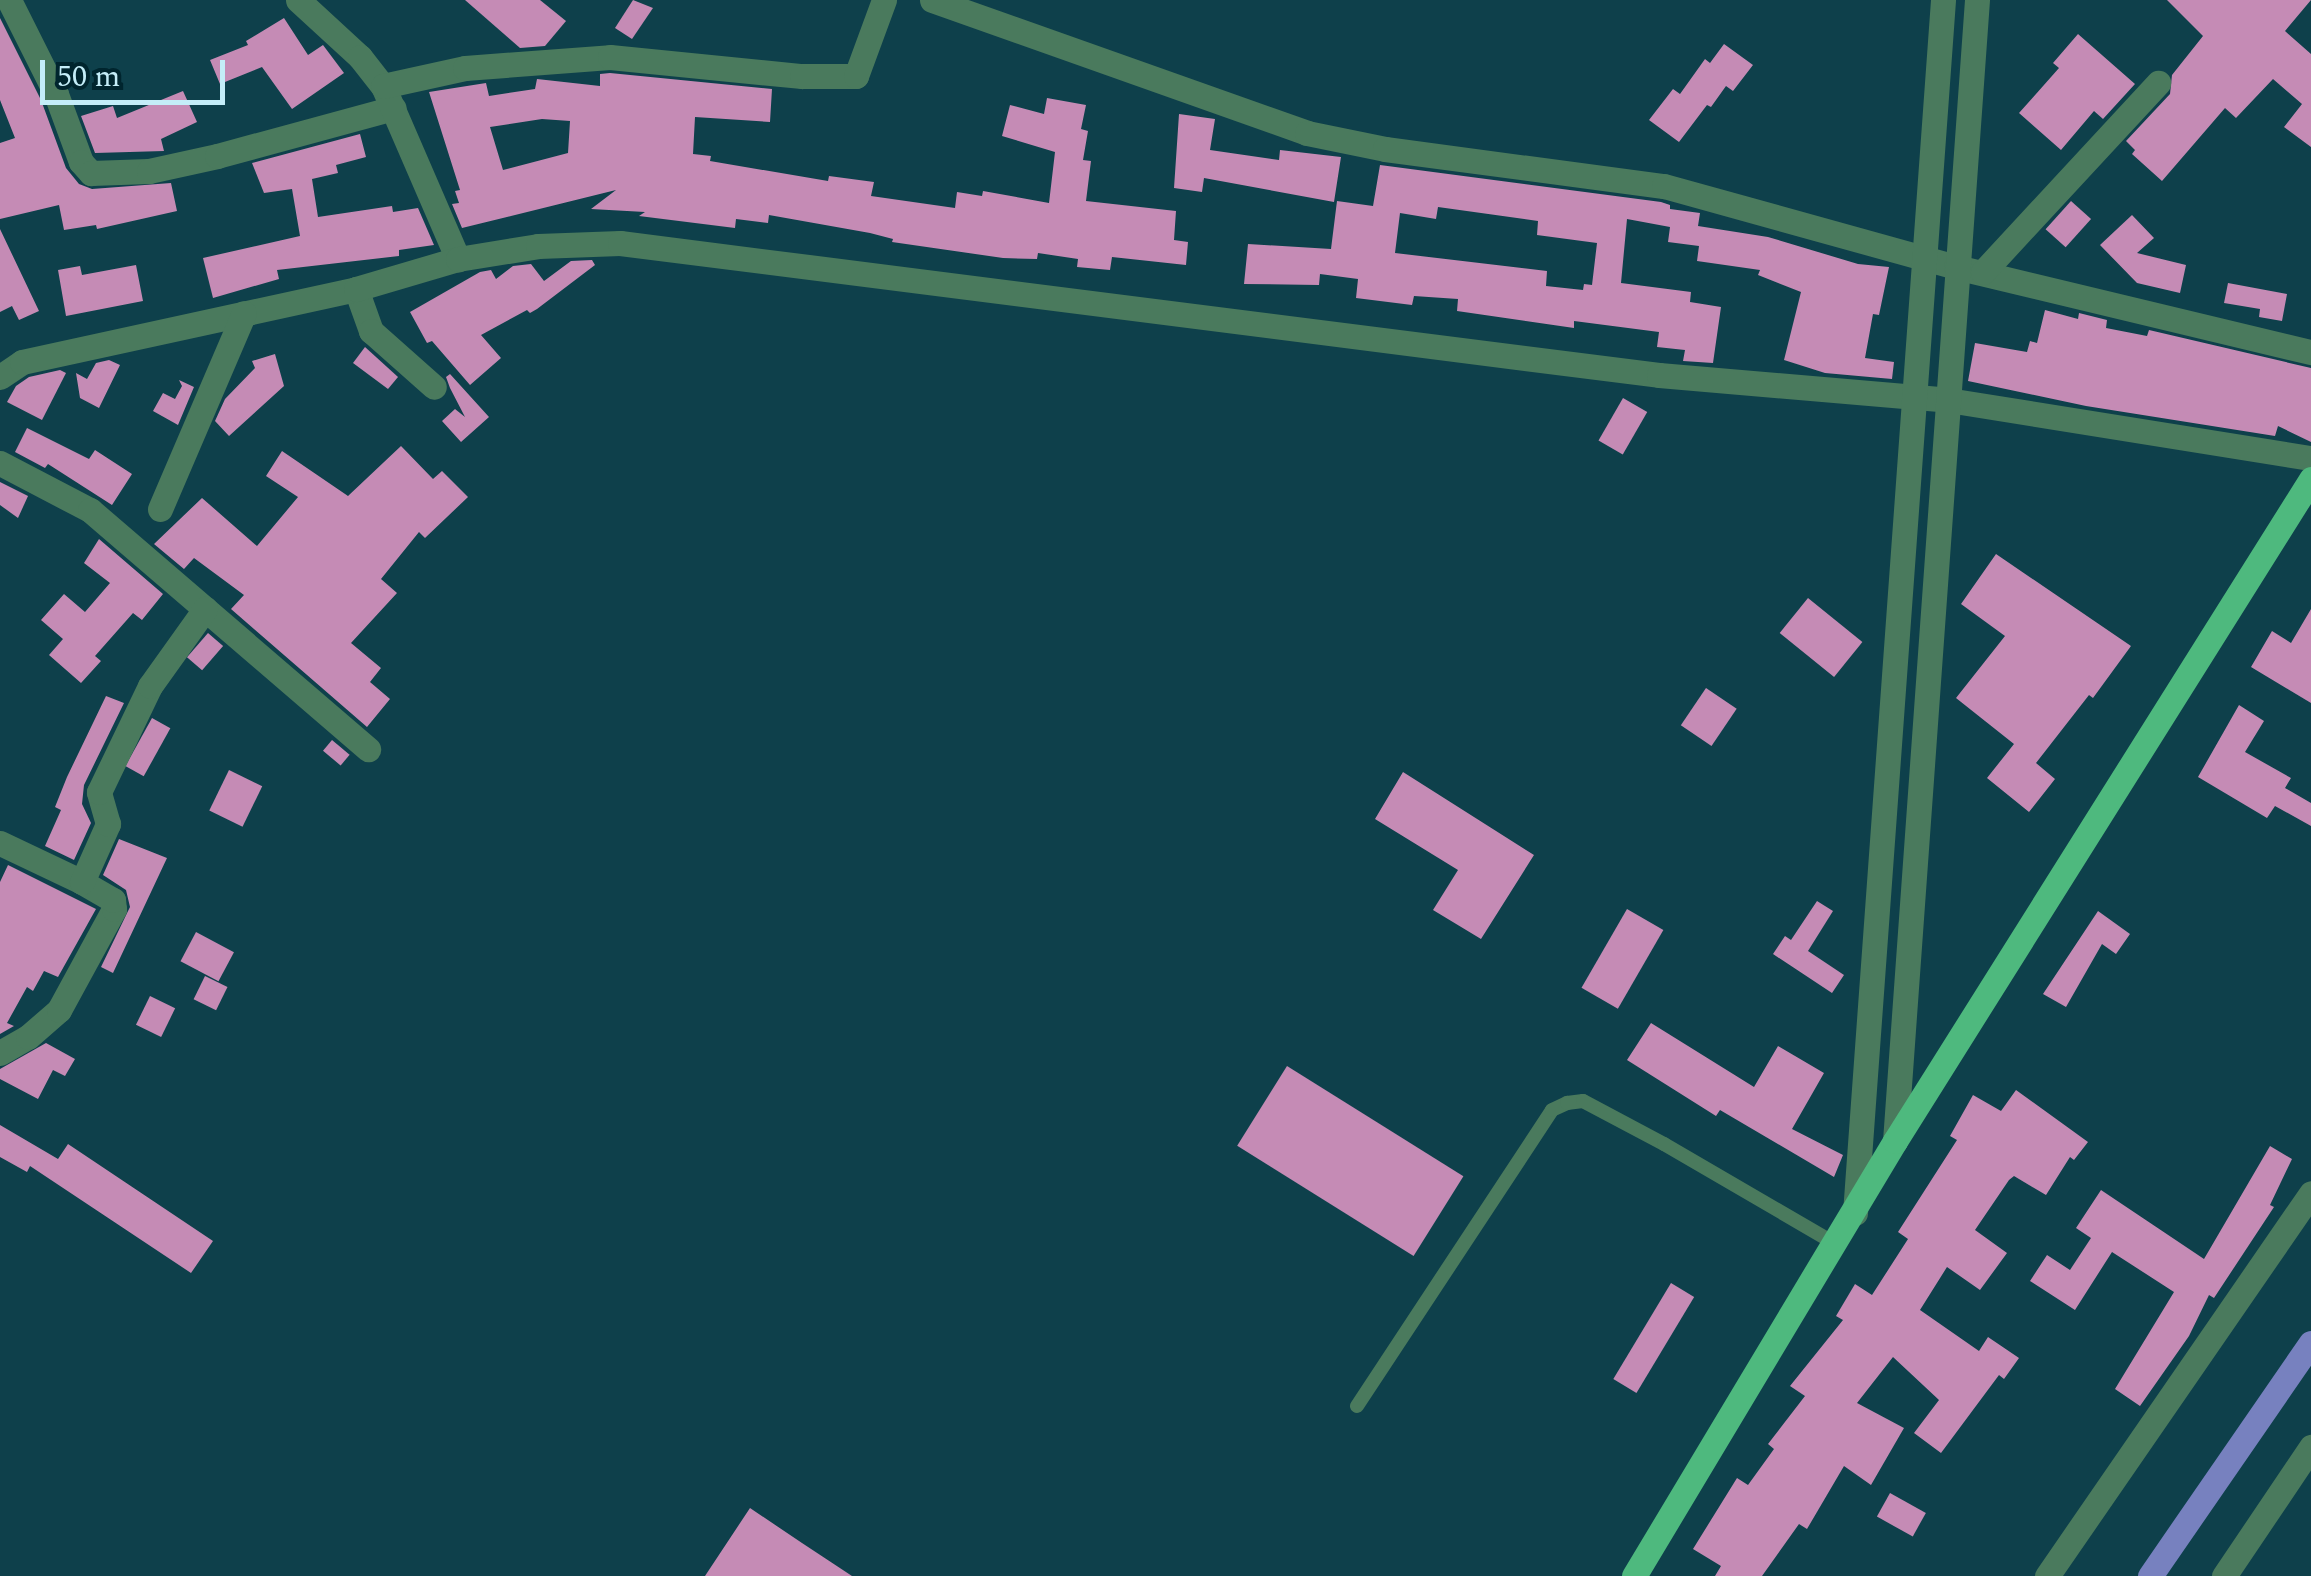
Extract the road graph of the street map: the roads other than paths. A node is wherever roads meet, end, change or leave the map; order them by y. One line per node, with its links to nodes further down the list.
1 (9, 0): 8 (street)
2 (298, 0): 8 (street)
3 (884, 0): 8 (street)
4 (932, 0): 9 (street)
5 (1943, 0): 9 (street)
6 (1976, 0): 11 (street)
7 (2158, 83): 12 (street)
8 (389, 97): 10 (street)
9 (1922, 258): 11 (street); 18 (street)
10 (458, 259): 13 (street); 18 (street)
11 (1956, 267): 12 (street); 19 (street)
12 (1983, 272): 15 (street)
13 (356, 289): 14 (street); 17 (street)
14 (244, 313): 16 (street); 23 (street)
15 (2311, 352)
16 (0, 378)
17 (434, 387)
18 (1913, 397): 19 (street); 31 (street)
19 (1948, 400): 20 (street); 29 (street)
20 (2311, 458)
21 (0, 463): 24 (street)
22 (2311, 479): 29 (main road)
23 (160, 509)
24 (205, 609): 25 (street); 27 (street)
25 (368, 750)
26 (0, 843): 27 (street)
27 (82, 882): 28 (street)
28 (0, 1052)
29 (1895, 1141): 31 (main road)
30 (2311, 1193): 36 (street)
31 (1855, 1213): 32 (main road)
32 (1836, 1244): 33 (lane); 35 (main road)
33 (1357, 1406)
34 (2311, 1447): 37 (street)
35 (1634, 1576)
36 (2047, 1576)
37 (2224, 1576)

